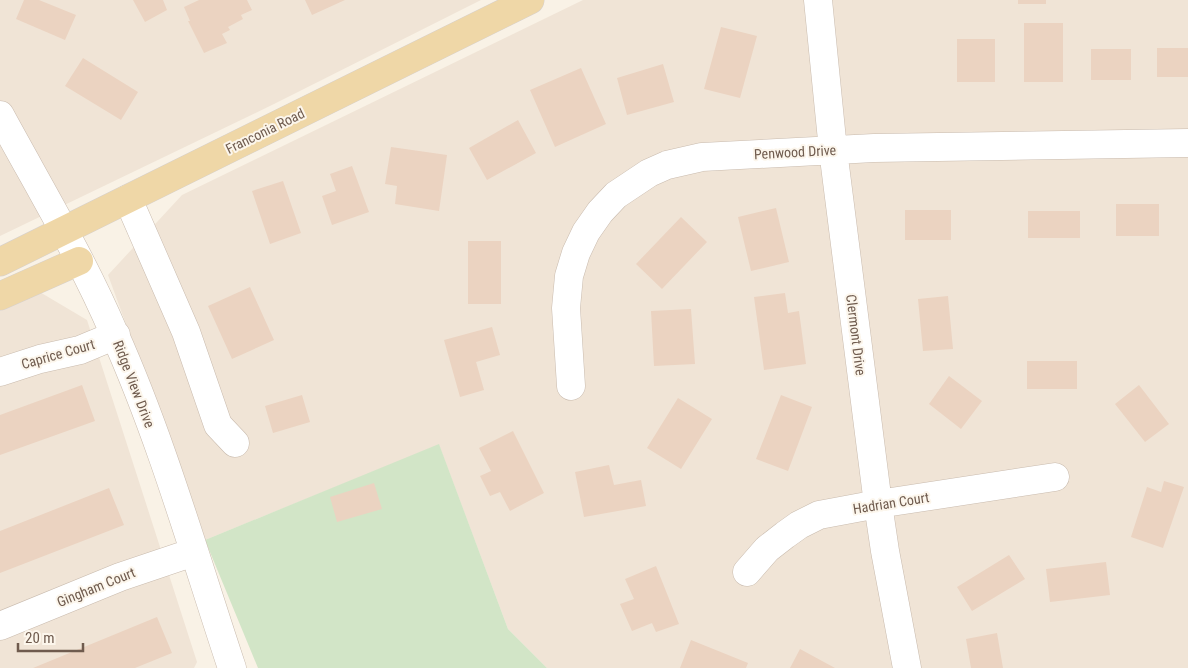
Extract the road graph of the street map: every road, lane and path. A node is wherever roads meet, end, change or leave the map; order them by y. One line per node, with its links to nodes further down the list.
1 (530, 0): 6 (main road, Franconia Road)
2 (818, 0): 5 (street, Clermont Drive)
3 (0, 115): 7 (street, Ridge View Drive)
4 (1188, 143): 5 (street, Penwood Drive)
5 (833, 150): 13 (street, Penwood Drive); 16 (street, Clermont Drive)
6 (128, 199): 7 (main road, Franconia Road); 14 (street)
7 (63, 231): 8 (street, Ridge View Drive); 9 (main road, Franconia Road)
8 (79, 261): 10 (main road); 11 (street, Ridge View Drive)
9 (0, 262)
10 (0, 296)
11 (116, 336): 12 (street, Caprice Court); 17 (street, Ridge View Drive)
12 (0, 372)
13 (571, 386)
14 (236, 443)
15 (1054, 477): 16 (street, Hadrian Court)
16 (878, 504): 18 (street, Hadrian Court); 21 (street, Clermont Drive)
17 (194, 552): 19 (street, Gingham Court); 20 (street, Ridge View Drive)
18 (747, 572)
19 (0, 626)
20 (232, 668)
21 (907, 668)

